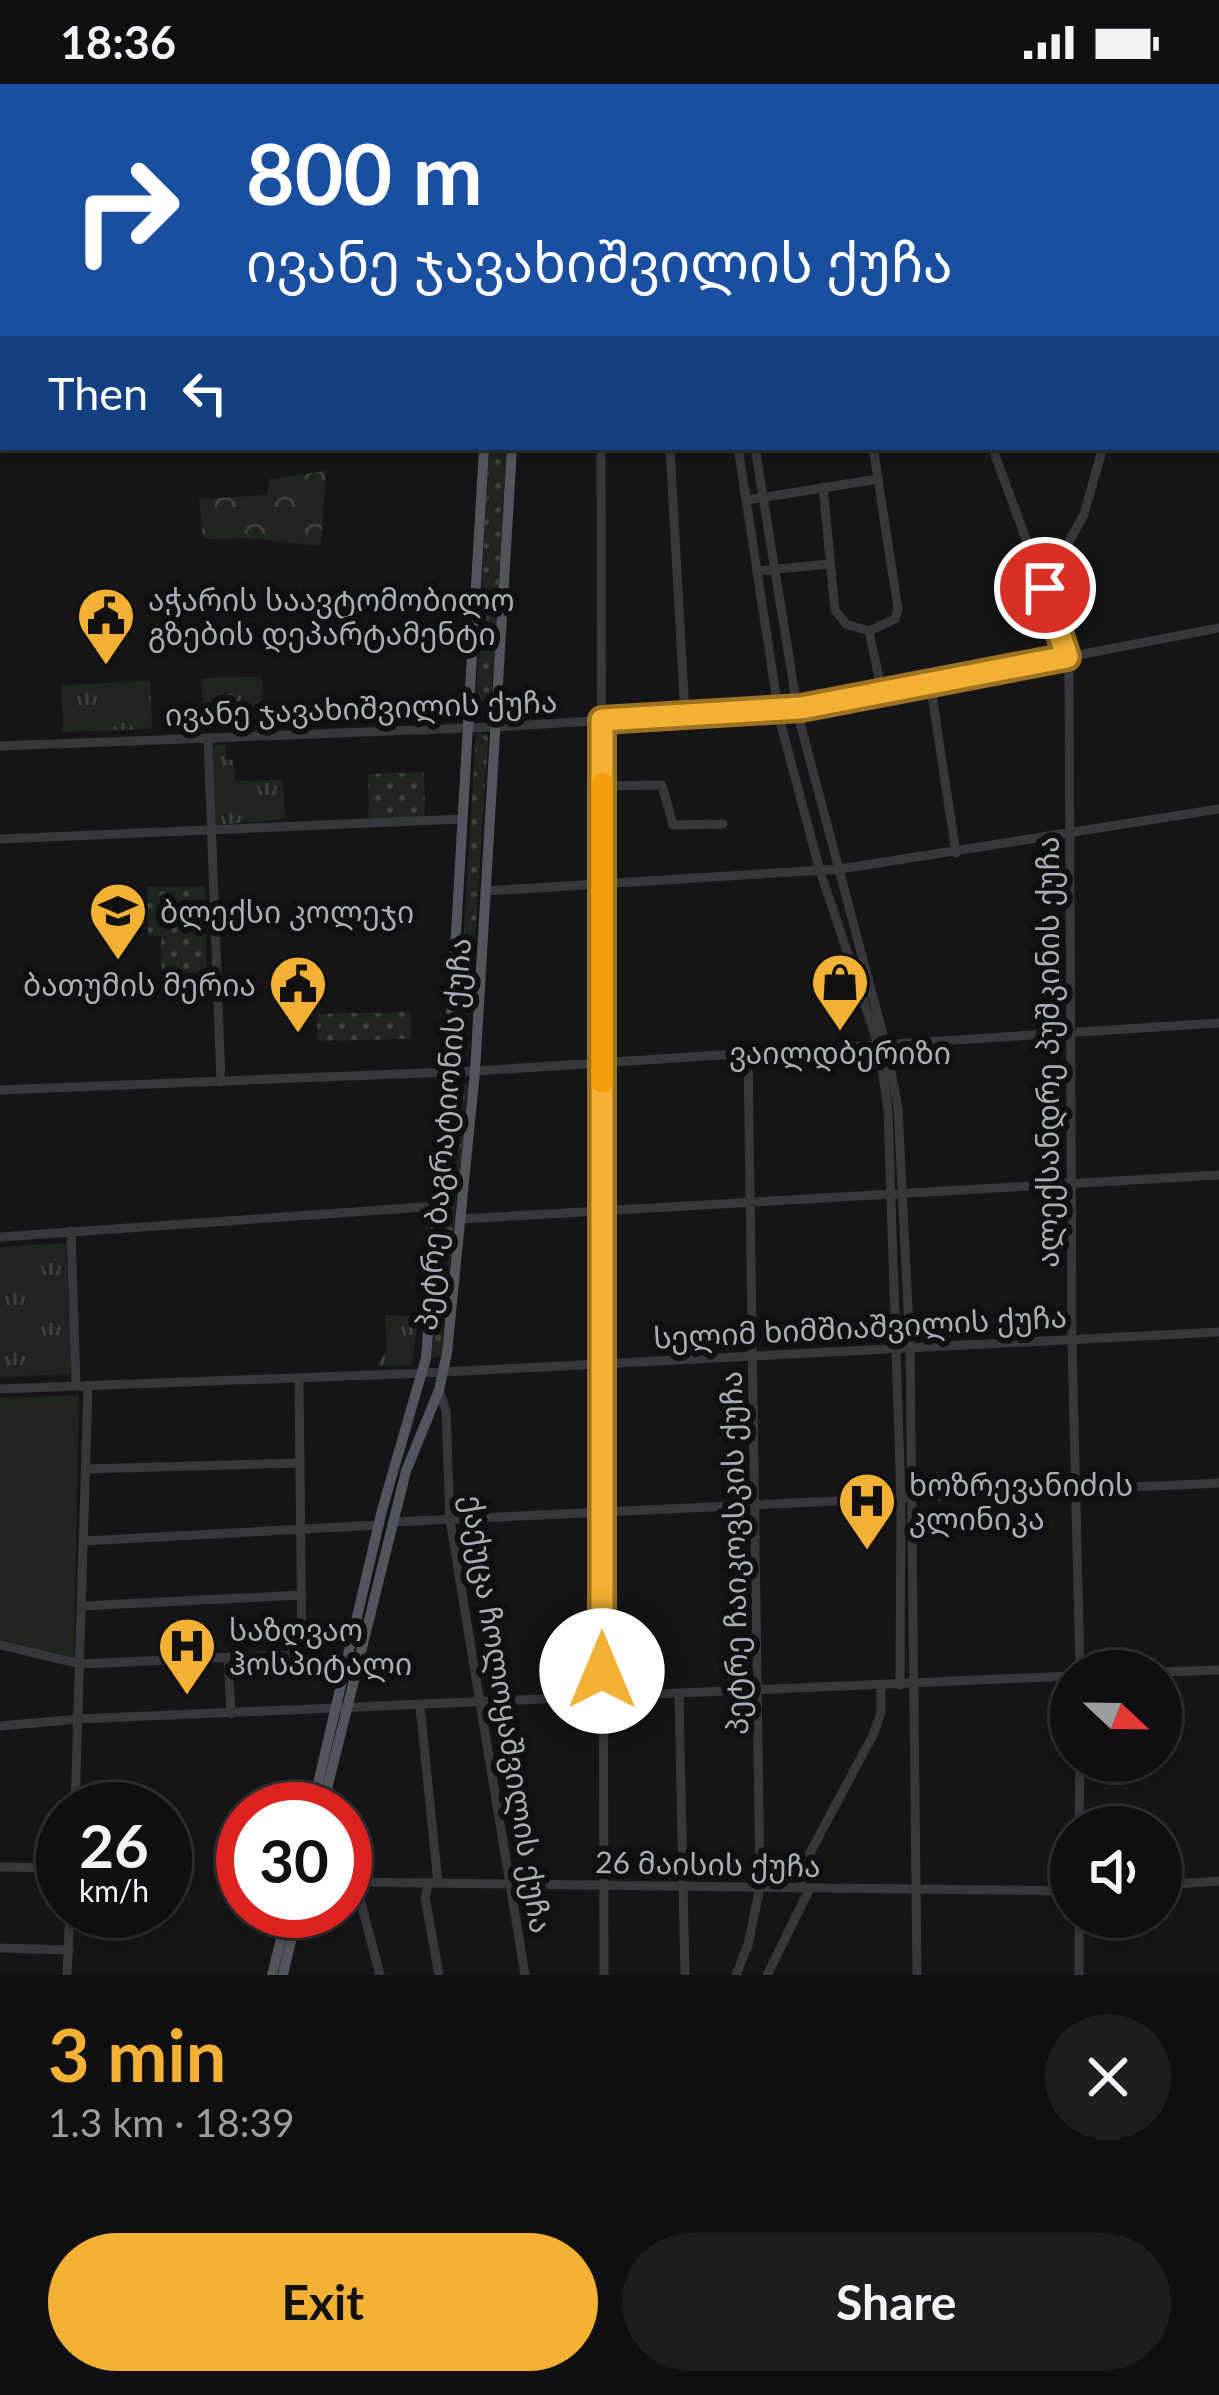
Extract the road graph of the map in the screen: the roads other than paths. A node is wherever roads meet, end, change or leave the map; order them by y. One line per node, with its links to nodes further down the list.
1 (484, 450): 28 (main road, პეტრე ბაგრატიონის ქუჩა)
2 (512, 450): 27 (main road, პეტრე ბაგრატიონის ქუჩა)
3 (602, 450): 26 (street)
4 (670, 450): 25 (street)
5 (739, 450): 13 (street)
6 (755, 450): 12 (street)
7 (873, 450): 10 (street)
8 (993, 450): 17 (street, ალექსანდრე პუშკინის ქუჩა)
9 (1101, 450): 17 (street)
10 (878, 479): 11 (street); 19 (street)
11 (823, 487): 12 (street); 14 (street)
12 (763, 498): 13 (street); 15 (street)
13 (747, 500): 16 (street)
14 (830, 564): 15 (street); 19 (street)
15 (776, 569): 16 (street); 23 (street)
16 (758, 571): 24 (street)
17 (1045, 588): 20 (street, ალექსანდრე პუშკინის ქუჩა)
18 (1219, 628): 20 (street, ივანე ჯავახიშვილის ქუჩა)
19 (869, 631): 22 (street)
20 (1067, 657): 21 (street, ივანე ჯავახიშვილის ქუჩა); 36 (street, ალექსანდრე პუშკინის ქუჩა)
21 (930, 682): 22 (street, ივანე ჯავახიშვილის ქუჩა); 38 (street)
22 (881, 692): 23 (street, ივანე ჯავახიშვილის ქუჩა)
23 (797, 708): 24 (street, ივანე ჯავახიშვილის ქუჩა); 39 (street)
24 (778, 710): 25 (street, ივანე ჯავახიშვილის ქუჩა); 40 (street)
25 (686, 714): 26 (street, ივანე ჯავახიშვილის ქუჩა)
26 (602, 720): 27 (street, ივანე ჯავახიშვილის ქუჩა); 31 (street)
27 (495, 727): 28 (street, ივანე ჯავახიშვილის ქუჩა); 42 (main road, პეტრე ბაგრატიონის ქუჩა)
28 (466, 728): 29 (street, ივანე ჯავახიშვილის ქუჩა); 33 (main road, პეტრე ბაგრატიონის ქუჩა)
29 (208, 738): 30 (street, ივანე ჯავახიშვილის ქუჩა); 35 (street)
30 (0, 746)
31 (602, 786): 34 (street); 41 (street)
32 (1219, 809): 36 (street)
33 (461, 819): 35 (street); 48 (main road, პეტრე ბაგრატიონის ქუჩა)
34 (723, 824)
35 (212, 830): 37 (street); 50 (street)
36 (1071, 835): 38 (street); 44 (street, ალექსანდრე პუშკინის ქუჩა)
37 (0, 839)
38 (956, 853): 39 (street)
39 (840, 869): 40 (street); 45 (street)
40 (820, 872): 41 (street); 45 (street)
41 (602, 883): 42 (street); 47 (street)
42 (486, 891): 49 (main road, პეტრე ბაგრატიონის ქუჩა)
43 (1219, 1024): 44 (street)
44 (1070, 1034): 45 (street); 53 (street, ალექსანდრე პუშკინის ქუჩა)
45 (882, 1047): 46 (street); 54 (street)
46 (748, 1054): 47 (street); 55 (street, პეტრე ჩაიკოვსკის ქუჩა)
47 (602, 1063): 49 (street); 57 (street)
48 (448, 1072): 49 (street); 50 (street); 56 (main road, პეტრე ბაგრატიონის ქუჩა)
49 (476, 1072): 58 (main road, პეტრე ბაგრატიონის ქუჩა)
50 (221, 1082): 51 (street)
51 (0, 1090)
52 (1219, 1175): 53 (street)
53 (1071, 1184): 54 (street); 62 (street, ალექსანდრე პუშკინის ქუჩა)
54 (897, 1193): 55 (street); 63 (street); 64 (street)
55 (754, 1202): 57 (street); 65 (street, პეტრე ჩაიკოვსკის ქუჩა)
56 (439, 1206): 59 (street); 68 (main road, პეტრე ბაგრატიონის ქუჩა)
57 (602, 1211): 58 (street); 66 (street)
58 (462, 1219): 67 (main road, პეტრე ბაგრატიონის ქუჩა)
59 (71, 1231): 60 (street); 70 (street)
60 (0, 1237)
61 (1219, 1332): 62 (street, სელიმ ხიმშიაშვილის ქუჩა)
62 (1072, 1340): 64 (street, სელიმ ხიმშიაშვილის ქუჩა); 76 (street, ალექსანდრე პუშკინის ქუჩა)
63 (897, 1348): 64 (street, სელიმ ხიმშიაშვილის ქუჩა); 65 (street, სელიმ ხიმშიაშვილის ქუჩა); 77 (street)
64 (910, 1348): 77 (street)
65 (755, 1354): 66 (street, სელიმ ხიმშიაშვილის ქუჩა); 78 (street, პეტრე ჩაიკოვსკის ქუჩა)
66 (602, 1363): 67 (street, სელიმ ხიმშიაშვილის ქუჩა); 79 (street)
67 (443, 1371): 68 (street, სელიმ ხიმშიაშვილის ქუჩა); 72 (main road, პეტრე ბაგრატიონის ქუჩა)
68 (424, 1373): 69 (street, სელიმ ხიმშიაშვილის ქუჩა); 82 (main road, პეტრე ბაგრატიონის ქუჩა)
69 (299, 1378): 70 (street, სელიმ ხიმშიაშვილის ქუჩა); 73 (street)
70 (82, 1385): 71 (street, სელიმ ხიმშიაშვილის ქუჩა); 74 (street)
71 (0, 1389)
72 (439, 1390): 80 (street, ქაქუცა ჩოლოყაშვილის ქუჩა); 81 (main road, პეტრე ბაგრატიონის ქუჩა)
73 (300, 1463): 74 (street); 83 (street)
74 (86, 1469): 84 (street)
75 (1219, 1483): 76 (street)
76 (1077, 1493): 77 (street); 88 (street, ალექსანდრე პუშკინის ქუჩა)
77 (907, 1498): 78 (street); 94 (street); 95 (street)
78 (755, 1506): 79 (street); 97 (street, პეტრე ჩაიკოვსკის ქუჩა)
79 (602, 1513): 80 (street); 99 (street)
80 (450, 1520): 81 (street); 100 (street, ქაქუცა ჩოლოყაშვილის ქუჩა)
81 (393, 1522): 102 (main road, პეტრე ბაგრატიონის ქუჩა)
82 (378, 1525): 83 (street); 102 (main road, პეტრე ბაგრატიონის ქუჩა)
83 (301, 1528): 84 (street); 85 (street)
84 (84, 1540): 86 (street)
85 (302, 1595): 86 (street); 89 (street)
86 (82, 1606): 90 (street)
87 (0, 1645): 90 (street)
88 (1080, 1650)
89 (228, 1657): 90 (street); 103 (street)
90 (81, 1664): 104 (street)
91 (1219, 1670): 92 (street)
92 (1182, 1671)
93 (1050, 1677): 94 (street)
94 (915, 1684): 95 (street); 120 (street)
95 (900, 1685): 96 (street)
96 (881, 1687): 97 (street); 119 (street)
97 (758, 1692): 98 (street); 118 (street, პეტრე ჩაიკოვსკის ქუჩა)
98 (679, 1696): 99 (street); 117 (street)
99 (602, 1699): 100 (street); 116 (street)
100 (478, 1704): 101 (street); 114 (street, ქაქუცა ჩოლოყაშვილის ქუჩა)
101 (420, 1706): 102 (street); 113 (street)
102 (342, 1709): 103 (street); 107 (main road, პეტრე ბაგრატიონის ქუჩა); 108 (main road, პეტრე ბაგრატიონის ქუჩა)
103 (231, 1714): 104 (street)
104 (79, 1719): 105 (street); 106 (street)
105 (0, 1726)
106 (76, 1782)
107 (320, 1782)
108 (328, 1782)
109 (0, 1867): 110 (street)
110 (36, 1868)
111 (1219, 1881): 115 (street)
112 (372, 1883): 113 (street, 26 მაისის ქუჩა)
113 (434, 1884): 114 (street, 26 მაისის ქუჩა); 133 (street)
114 (509, 1884): 116 (street, 26 მაისის ქუჩა); 134 (street, ქაქუცა ჩოლოყაშვილის ქუჩა)
115 (1182, 1884)
116 (602, 1886): 117 (street, 26 მაისის ქუჩა); 135 (street)
117 (684, 1886): 118 (street, 26 მაისის ქუჩა); 136 (street)
118 (760, 1887): 119 (street, 26 მაისის ქუჩა); 137 (street, პეტრე ჩაიკოვსკის ქუჩა)
119 (805, 1888): 120 (street, 26 მაისის ქუჩა); 138 (street)
120 (918, 1889): 121 (street, 26 მაისის ქუჩა); 139 (street)
121 (1050, 1891)
122 (69, 1938): 128 (street)
123 (281, 1938): 130 (main road)
124 (292, 1938): 131 (main road)
125 (368, 1938): 132 (street)
126 (1079, 1938): 140 (street)
127 (0, 1948): 128 (street)
128 (69, 1950): 129 (street)
129 (67, 1975)
130 (272, 1975)
131 (283, 1975)
132 (380, 1975)
133 (439, 1975)
134 (525, 1975)
135 (604, 1975)
136 (685, 1975)
137 (736, 1975)
138 (767, 1975)
139 (917, 1975)
140 (1079, 1975)

